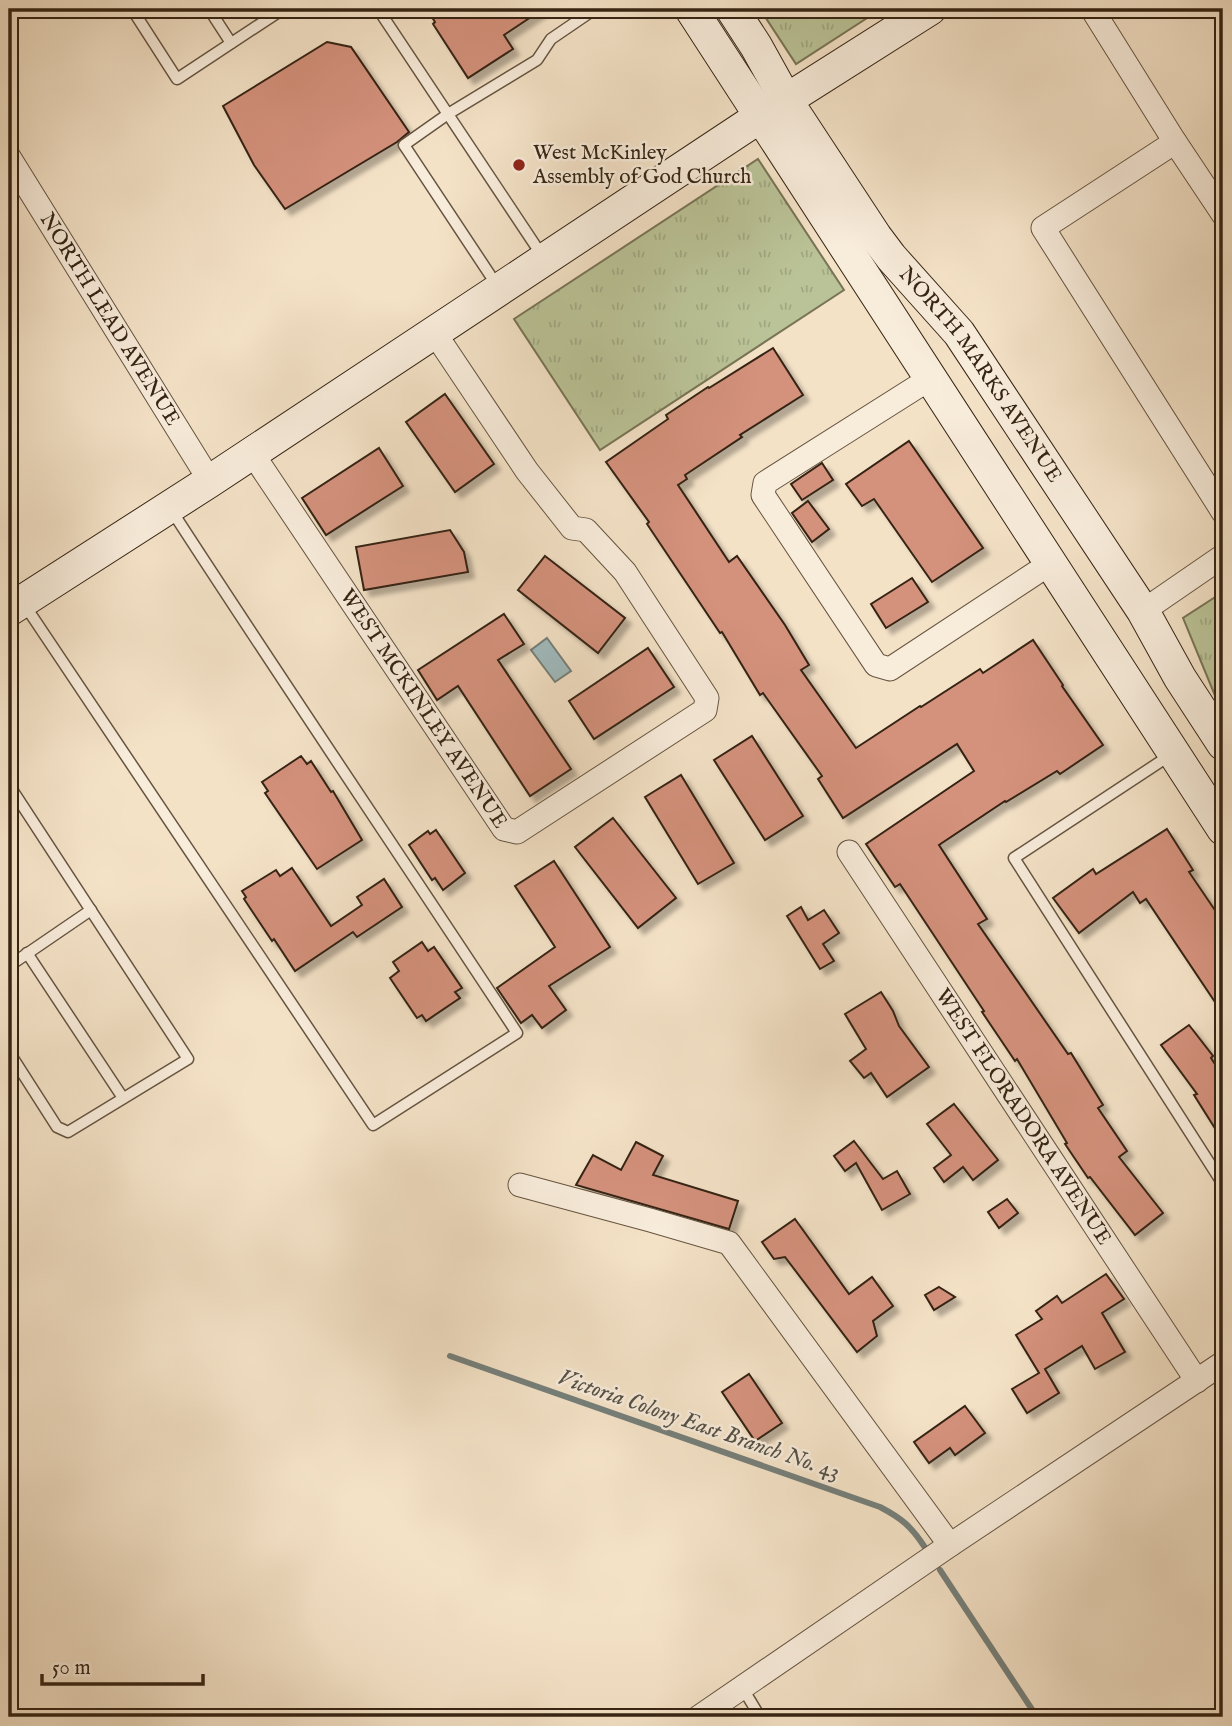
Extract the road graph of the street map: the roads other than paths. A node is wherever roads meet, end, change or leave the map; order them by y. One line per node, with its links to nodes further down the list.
1 (132, 9): 10 (lane)
2 (209, 9): 10 (lane)
3 (283, 9): 10 (lane)
4 (378, 9): 12 (lane)
5 (595, 9): 12 (lane)
6 (691, 9): 11 (main road, NORTH MARKS AVENUE)
7 (732, 9): 11 (main road, NORTH MARKS AVENUE)
8 (930, 9): 11 (main road)
9 (1092, 9): 13 (street)
10 (231, 43)
11 (774, 108): 16 (main road); 19 (main road, NORTH MARKS AVENUE); 27 (main road, NORTH MARKS AVENUE)
12 (448, 114): 16 (lane); 17 (lane)
13 (1175, 142): 15 (street); 23 (street)
14 (9, 157): 21 (street, NORTH LEAD AVENUE)
15 (1223, 214)
16 (544, 260): 17 (main road)
17 (499, 289): 18 (main road)
18 (435, 332): 20 (main road); 20 (street, WEST MCKINLEY AVENUE)
19 (931, 378): 25 (main road, NORTH MARKS AVENUE); 25 (street, NORTH MARKS AVENUE)
20 (252, 453): 21 (main road)
21 (210, 481): 22 (main road)
22 (170, 507): 26 (main road); 26 (lane)
23 (1223, 512)
24 (1223, 556): 27 (street)
25 (1051, 563): 29 (main road, NORTH MARKS AVENUE)
26 (15, 606)
27 (1143, 611): 28 (main road, NORTH MARKS AVENUE)
28 (1223, 744)
29 (1174, 753): 31 (main road, NORTH MARKS AVENUE); 38 (lane)
30 (9, 785): 33 (lane)
31 (1223, 829)
32 (849, 852): 41 (street, WEST FLORADORA AVENUE)
33 (91, 910): 34 (lane); 37 (lane)
34 (27, 953): 35 (lane); 37 (lane)
35 (9, 966)
36 (9, 1052): 37 (lane)
37 (123, 1098)
38 (1223, 1179)
39 (520, 1185): 42 (street)
40 (1223, 1363): 41 (street)
41 (1197, 1381): 42 (street)
42 (950, 1545): 43 (street)
43 (742, 1688): 44 (street); 45 (lane)
44 (699, 1717)
45 (760, 1717)

